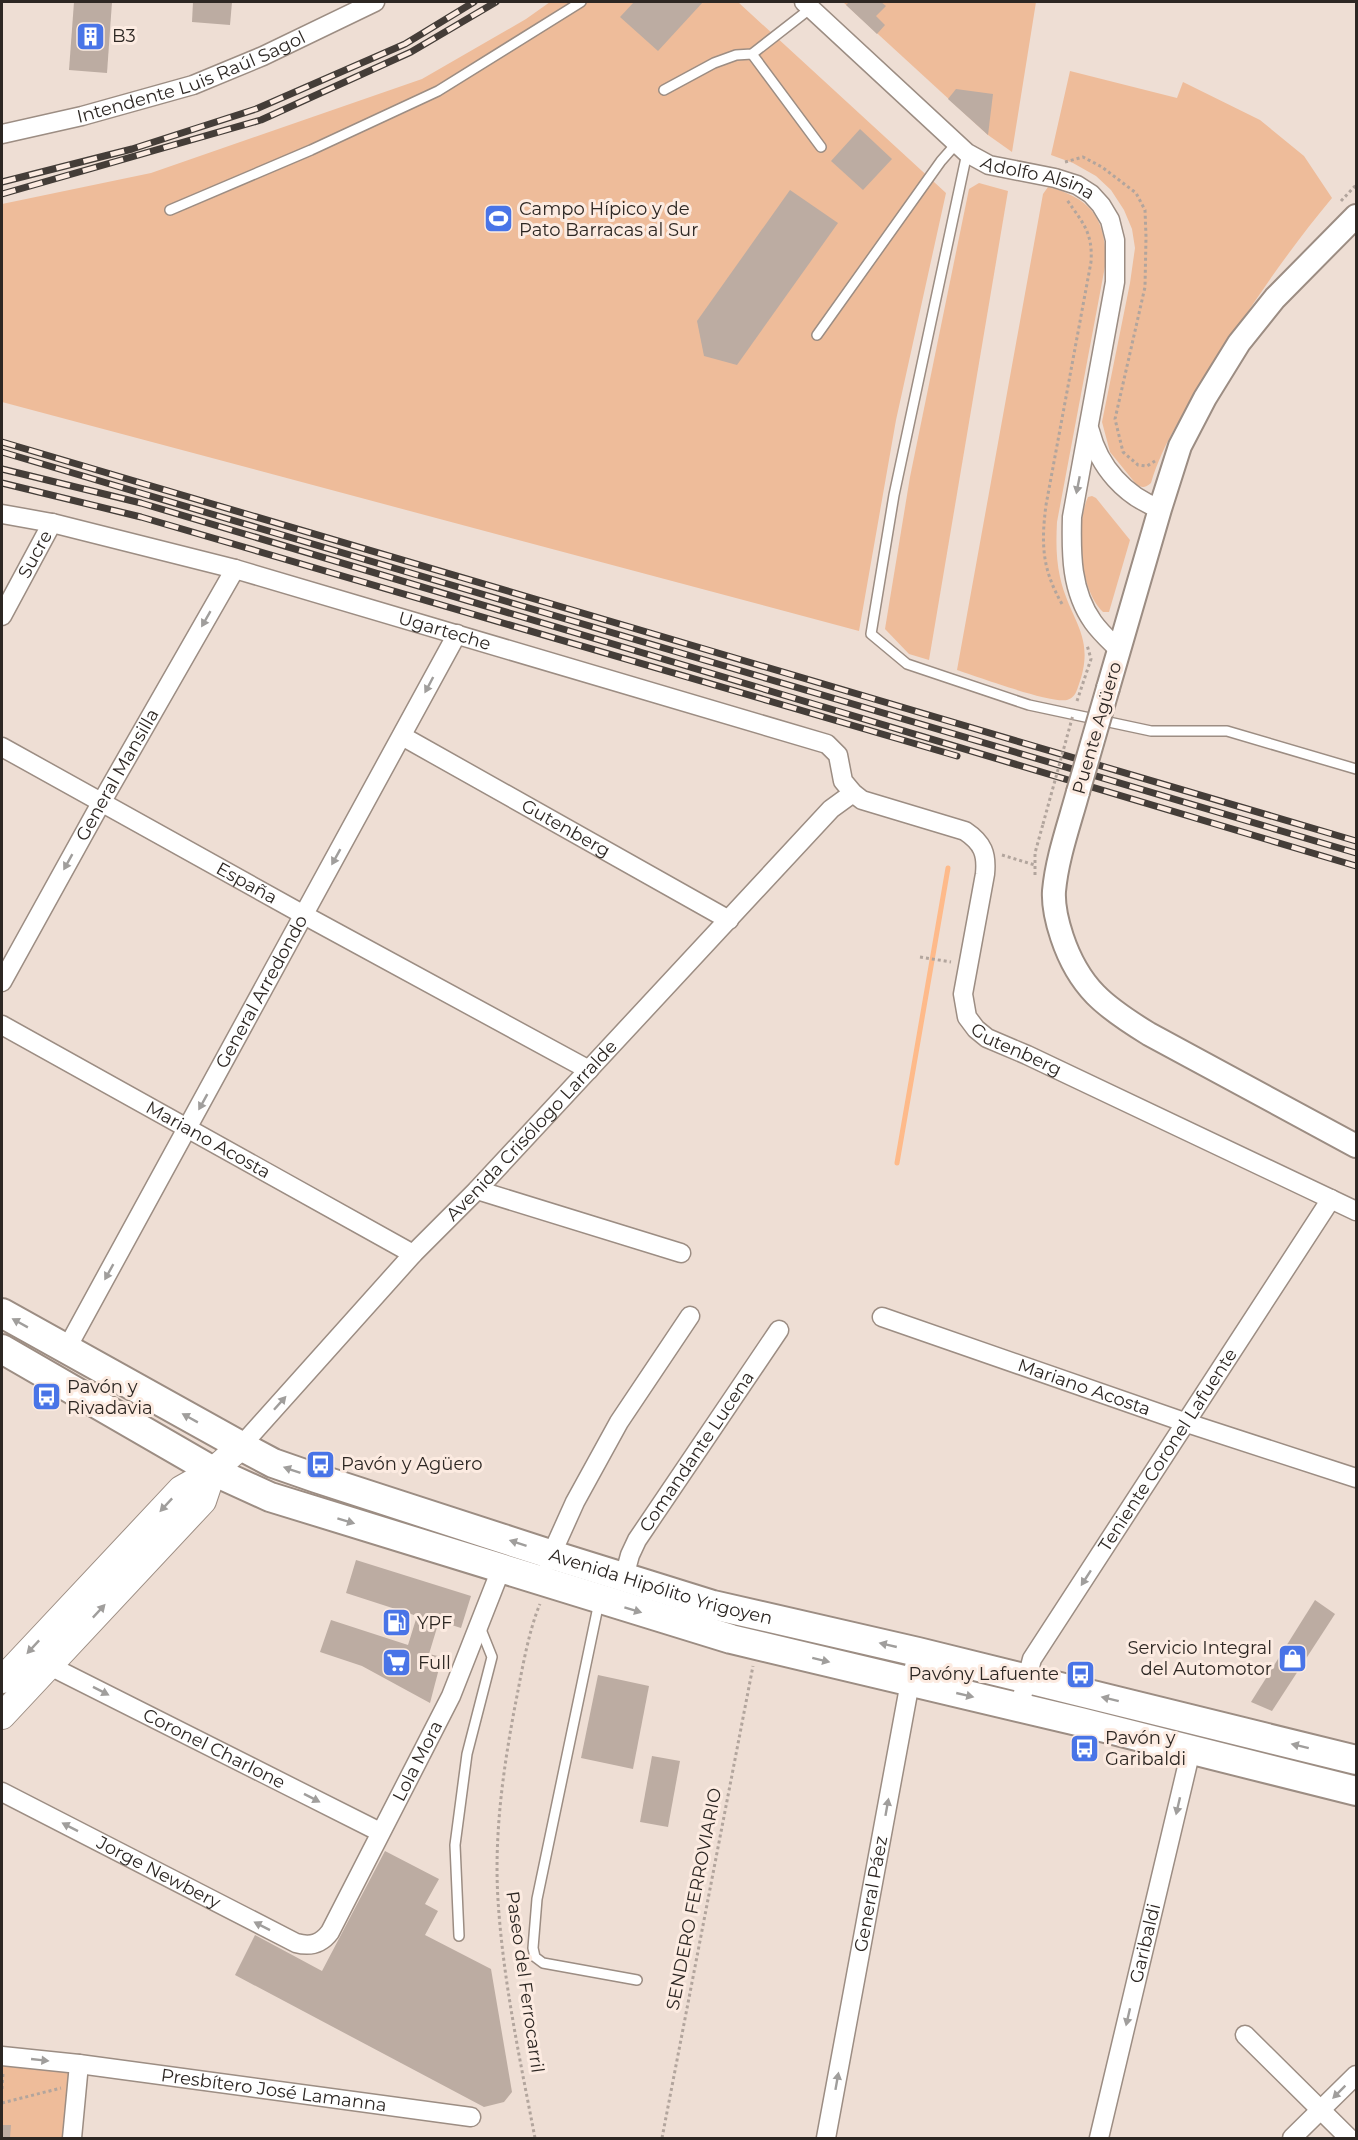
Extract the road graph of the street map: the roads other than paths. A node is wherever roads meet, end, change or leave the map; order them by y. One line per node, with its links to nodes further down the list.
1 (375, 2): 6 (street, Intendente Luis Raúl Sagol)
2 (581, 2): 9 (lane)
3 (808, 5): 4 (lane); 8 (street, Adolfo Alsina)
4 (752, 54): 5 (lane); 7 (lane)
5 (664, 90)
6 (2, 134)
7 (821, 147)
8 (962, 148): 11 (lane); 12 (street, Adolfo Alsina); 22 (lane)
9 (170, 210)
10 (1356, 216): 13 (street, Puente Agüero)
11 (817, 335)
12 (1090, 427): 13 (street, Adolfo Alsina); 19 (street, Adolfo Alsina, one-way to 19)
13 (1160, 509): 19 (street, Puente Agüero)
14 (2, 514): 15 (street, Ugarteche)
15 (52, 523): 16 (street, Ugarteche); 17 (street, Sucre)
16 (235, 569): 18 (street, Ugarteche); 24 (street, General Mansilla, one-way to 24)
17 (2, 616)
18 (457, 634): 20 (street, General Arredondo, one-way to 20); 23 (street, Ugarteche)
19 (1119, 650): 31 (street, Puente Agüero, bridge)
20 (402, 736): 25 (street, General Arredondo, one-way to 25); 26 (street, Gutenberg)
21 (2, 747): 24 (street, España)
22 (1356, 769)
23 (853, 793): 26 (street, Avenida Crisólogo Larralde); 33 (street, Gutenberg)
24 (100, 803): 25 (street, España); 27 (street, General Mansilla, one-way to 27)
25 (304, 915): 29 (street, España); 30 (street, General Arredondo, one-way to 30)
26 (729, 920): 29 (street, Avenida Crisólogo Larralde)
27 (2, 982)
28 (2, 1025): 30 (street, Mariano Acosta)
29 (589, 1070): 32 (street, Avenida Crisólogo Larralde)
30 (188, 1130): 36 (street, Mariano Acosta); 41 (street, General Arredondo, one-way to 41)
31 (1356, 1146)
32 (477, 1190): 35 (street); 36 (street, Avenida Crisólogo Larralde)
33 (1331, 1199): 34 (street, Gutenberg); 43 (street, Teniente Coronel Lafuente)
34 (1356, 1211)
35 (681, 1253)
36 (413, 1254): 44 (street, Avenida Crisólogo Larralde, one-way to 36)
37 (2, 1313): 41 (main road, Avenida Hipólito Yrigoyen, one-way to 37)
38 (690, 1316): 47 (street)
39 (882, 1317): 43 (street, Mariano Acosta)
40 (779, 1330): 49 (street, Comandante Lucena)
41 (67, 1348): 44 (main road, Avenida Hipólito Yrigoyen, one-way to 41)
42 (2, 1349): 45 (main road, Avenida Hipólito Yrigoyen)
43 (1187, 1423): 46 (street, Mariano Acosta); 55 (street, Teniente Coronel Lafuente, one-way to 55)
44 (241, 1446): 45 (main road, Avenida Crisólogo Larralde); 47 (main road, Avenida Hipólito Yrigoyen, one-way to 44)
45 (213, 1471): 48 (main road, Avenida Hipólito Yrigoyen, one-way to 48); 54 (main road, one-way to 45); 56 (main road, Avenida Crisólogo Larralde, one-way to 56)
46 (1356, 1478)
47 (552, 1554): 49 (main road, Avenida Hipólito Yrigoyen); 50 (street)
48 (501, 1569): 50 (main road, Avenida Hipólito Yrigoyen); 52 (street, Lola Mora)
49 (624, 1577): 53 (main road, Avenida Hipólito Yrigoyen, one-way to 49)
50 (545, 1582): 51 (main road, Avenida Hipólito Yrigoyen)
51 (600, 1599): 57 (main road, Avenida Hipólito Yrigoyen, one-way to 57); 67 (lane)
52 (479, 1625): 64 (street, Lola Mora); 65 (lane)
53 (918, 1652): 55 (main road, Avenida Hipólito Yrigoyen); 57 (street, General Páez)
54 (48, 1665): 59 (main road); 64 (street, Coronel Charlone, one-way to 64)
55 (1026, 1679): 58 (street, Teniente Coronel Lafuente); 61 (main road, Avenida Hipólito Yrigoyen, one-way to 55)
56 (2, 1680)
57 (910, 1682): 58 (main road, Avenida Hipólito Yrigoyen, one-way to 58); 75 (street, General Páez, one-way to 57)
58 (1020, 1708): 60 (main road, Avenida Hipólito Yrigoyen)
59 (2, 1716)
60 (1191, 1750): 62 (main road, Avenida Hipólito Yrigoyen); 76 (street, Garibaldi, one-way to 76)
61 (1356, 1760)
62 (1356, 1791)
63 (2, 1792): 66 (street, Jorge Newbery, one-way to 63)
64 (380, 1832): 66 (street, Lola Mora)
65 (459, 1935)
66 (316, 1944)
67 (637, 1980)
68 (1245, 2034): 72 (street)
69 (2, 2056): 70 (street, Presbítero José Lamanna, one-way to 70)
70 (79, 2064): 73 (street, Presbítero José Lamanna); 74 (street)
71 (1356, 2075): 72 (street, one-way to 72)
72 (1321, 2110): 77 (street); 78 (street)
73 (471, 2117)
74 (72, 2139)
75 (826, 2139)
76 (1099, 2139)
77 (1293, 2139)
78 (1349, 2139)

